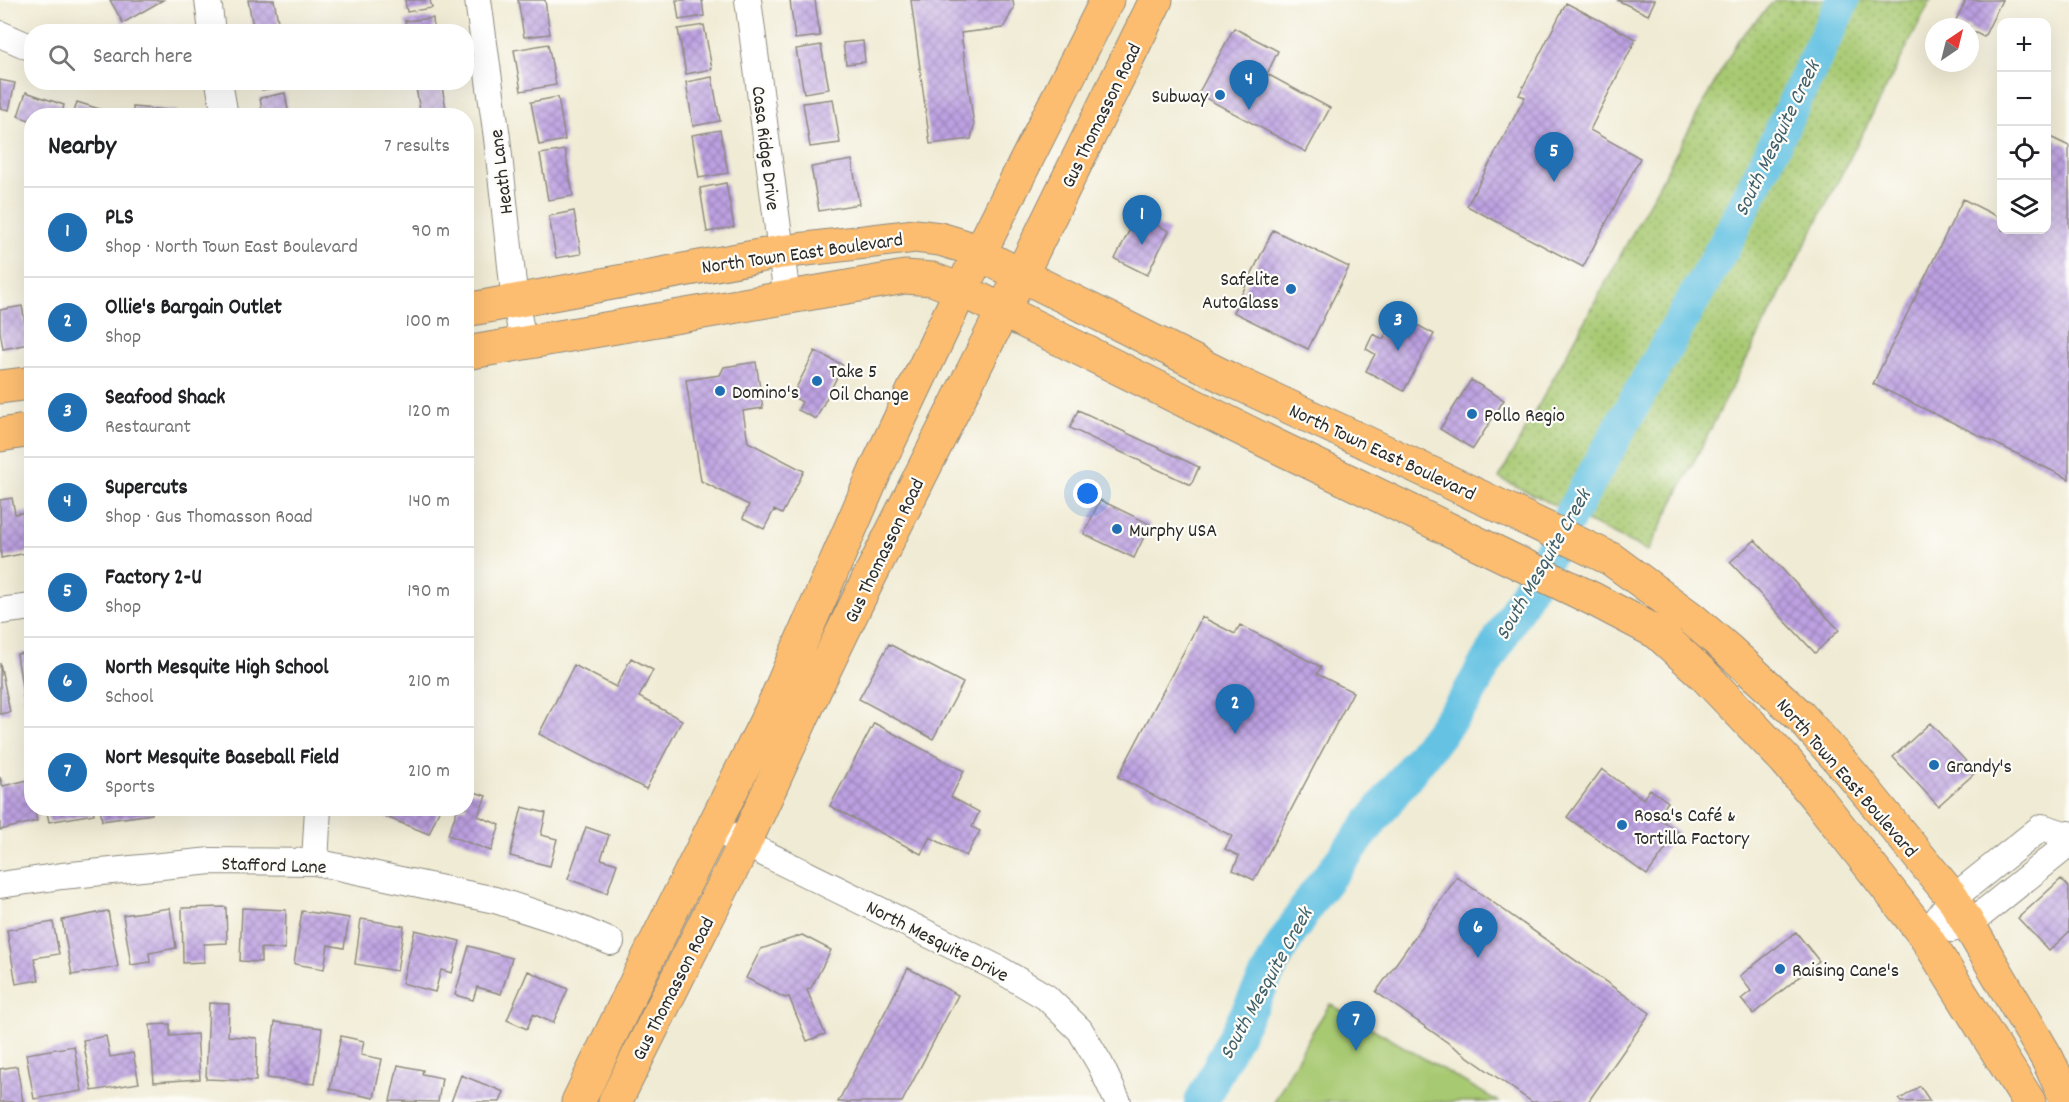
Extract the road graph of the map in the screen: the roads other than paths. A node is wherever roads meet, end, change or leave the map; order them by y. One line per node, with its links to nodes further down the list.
1 (208, 0): 6 (street)
2 (478, 0): 16 (street, Heath Lane)
3 (748, 0): 11 (street, Casa Ridge Drive)
4 (1107, 0): 12 (main road, Gus Thomasson Road)
5 (1156, 0): 13 (main road, Gus Thomasson Road)
6 (211, 24)
7 (0, 34): 8 (street)
8 (24, 44)
9 (220, 90): 10 (street)
10 (224, 108)
11 (781, 252): 12 (main road, North Town East Boulevard); 15 (street, Casa Ridge Drive); 16 (main road, North Town East Boulevard)
12 (979, 254): 13 (main road, North Town East Boulevard); 14 (main road, Gus Thomasson Road)
13 (1021, 275): 18 (main road, Gus Thomasson Road); 23 (main road, North Town East Boulevard)
14 (962, 290): 15 (main road, North Town East Boulevard); 18 (main road, North Town East Boulevard); 27 (main road, Gus Thomasson Road)
15 (787, 297): 19 (main road, North Town East Boulevard)
16 (515, 302): 17 (main road, North Town East Boulevard); 19 (street, Heath Lane)
17 (474, 309)
18 (1003, 311): 26 (main road, North Town East Boulevard); 28 (main road, Gus Thomasson Road)
19 (524, 343): 20 (main road, North Town East Boulevard)
20 (474, 352)
21 (24, 384): 22 (main road)
22 (0, 387)
23 (1302, 413): 26 (main road); 31 (main road, North Town East Boulevard)
24 (24, 431): 25 (main road)
25 (0, 435)
26 (1272, 444): 32 (main road, North Town East Boulevard)
27 (830, 574): 28 (main road); 34 (main road, Gus Thomasson Road)
28 (863, 590): 36 (main road, Gus Thomasson Road)
29 (24, 608): 30 (street)
30 (0, 612)
31 (1801, 717): 32 (main road); 39 (main road, North Town East Boulevard)
32 (1771, 747): 40 (main road, North Town East Boulevard)
33 (318, 816): 37 (street)
34 (713, 828): 36 (street, North Mesquite Drive); 42 (main road, Gus Thomasson Road)
35 (2066, 834): 39 (street)
36 (745, 843): 43 (main road, Gus Thomasson Road); 44 (street, North Mesquite Drive)
37 (315, 862): 38 (street, Stafford Lane); 41 (street, Stafford Lane)
38 (0, 885)
39 (1961, 911): 40 (street); 46 (main road, North Town East Boulevard)
40 (1925, 936): 45 (main road, North Town East Boulevard)
41 (611, 942)
42 (583, 1092): 43 (main road)
43 (615, 1102)
44 (1118, 1102)
45 (2029, 1102)
46 (2068, 1102)

